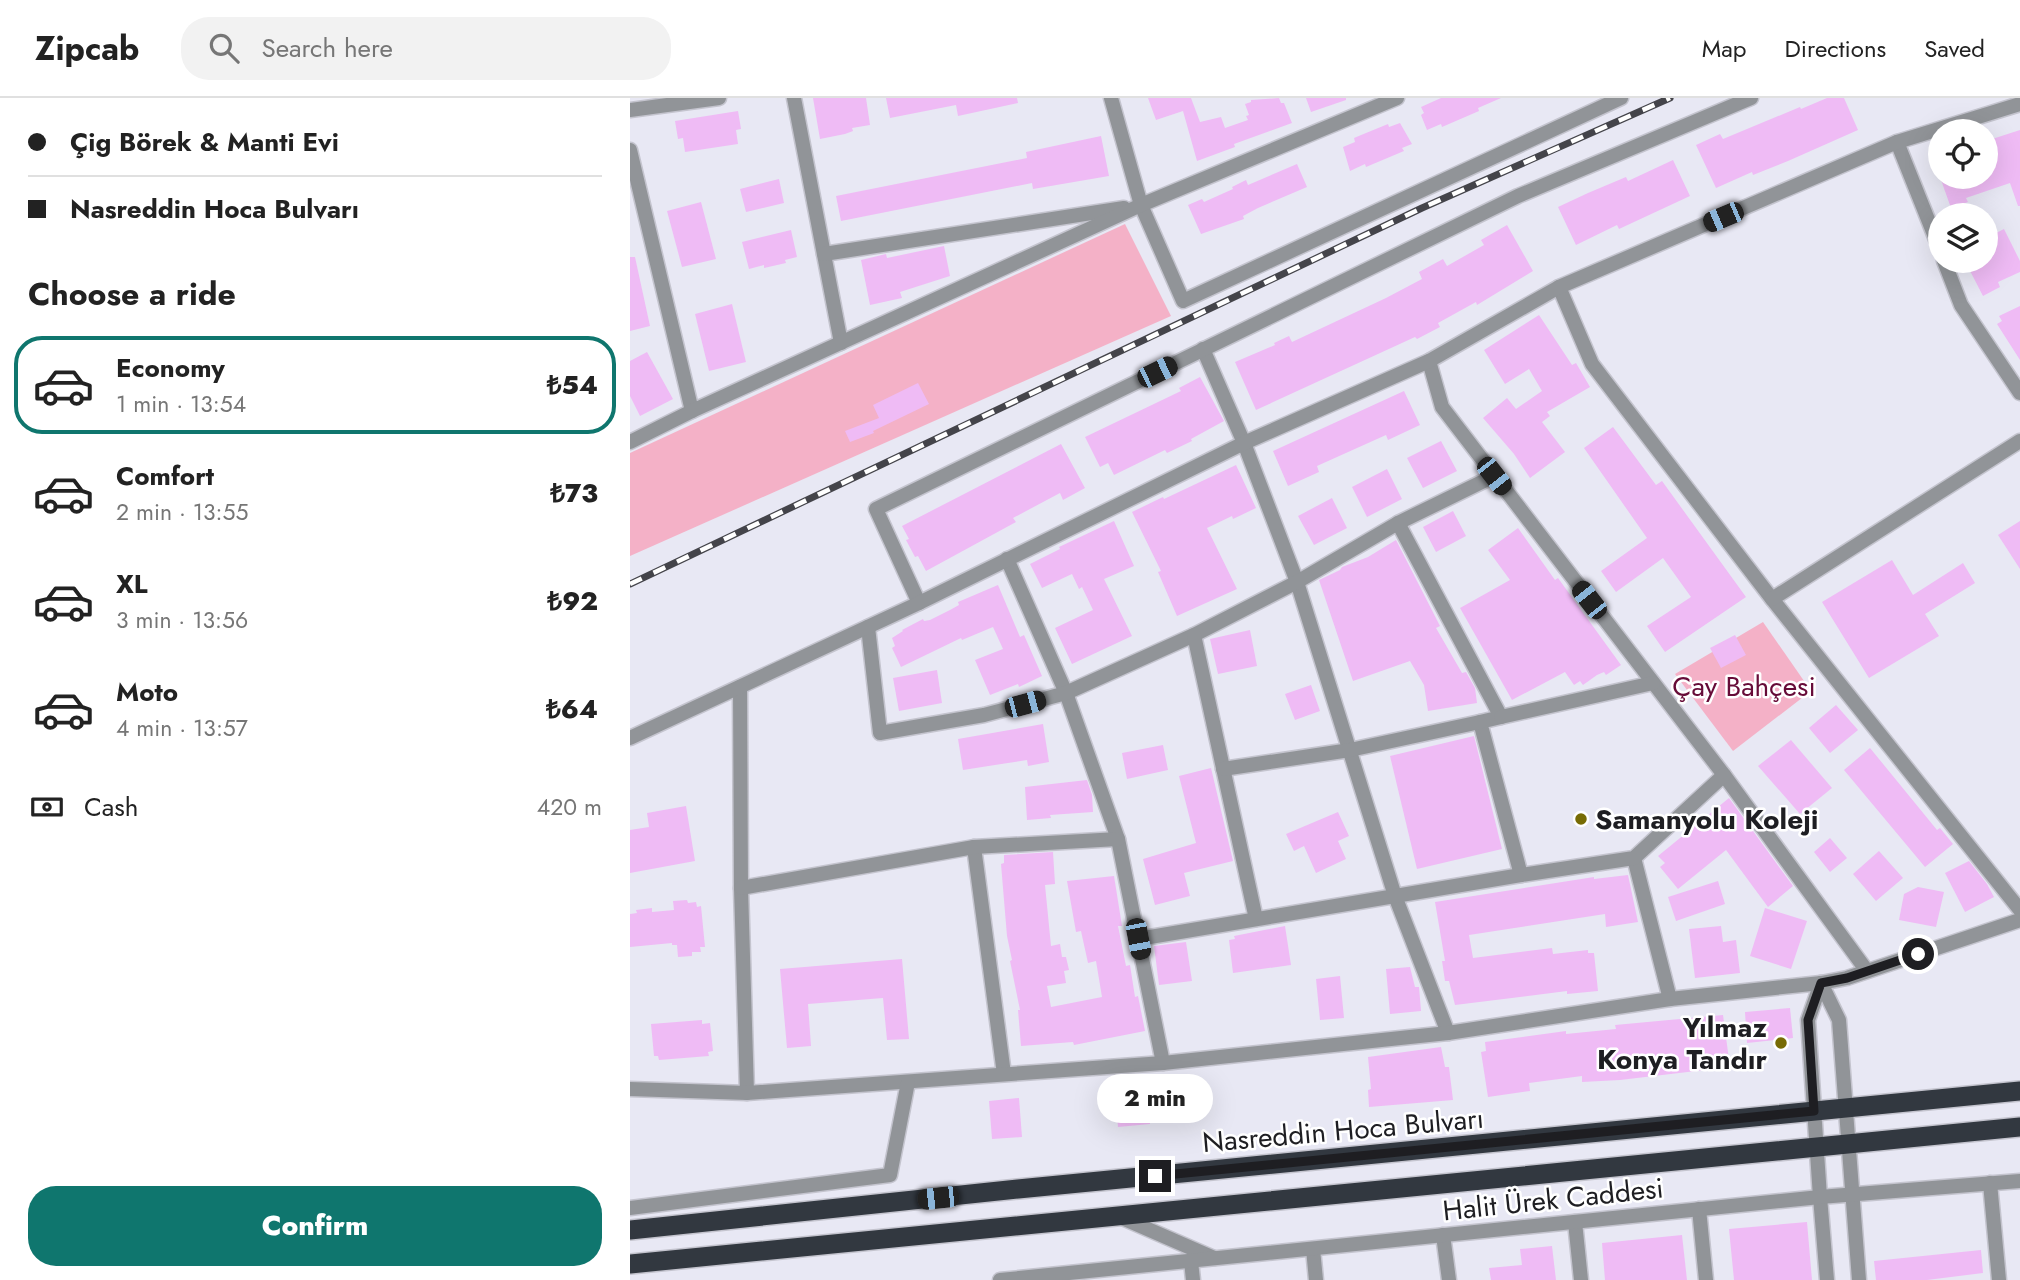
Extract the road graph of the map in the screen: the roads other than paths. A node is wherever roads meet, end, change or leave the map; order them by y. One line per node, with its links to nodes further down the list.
1 (719, 98): 8 (street)
2 (794, 98): 13 (street)
3 (1111, 98): 11 (street)
4 (1397, 98): 11 (street)
5 (1621, 98): 11 (street)
6 (1751, 98): 17 (street)
7 (2020, 104): 9 (street)
8 (630, 110)
9 (1897, 142): 12 (street); 15 (street)
10 (630, 150): 20 (street)
11 (1141, 205): 13 (street); 16 (street)
12 (1928, 220)
13 (824, 254): 16 (street)
14 (1949, 273): 19 (street)
15 (1559, 287): 18 (street); 28 (street)
16 (841, 343): 20 (street)
17 (1203, 349): 23 (street); 29 (street)
18 (1429, 361): 23 (street); 24 (street)
19 (2020, 393)
20 (692, 411): 22 (street)
21 (2020, 441): 28 (street)
22 (630, 442)
23 (1244, 443): 26 (street); 27 (street)
24 (1494, 476): 25 (street); 32 (street)
25 (1398, 523): 27 (street); 35 (street)
26 (1007, 559): 29 (street); 34 (street)
27 (1297, 582): 31 (street); 38 (street)
28 (1772, 599): 47 (street)
29 (919, 603): 30 (street)
30 (868, 627): 33 (street); 34 (street)
31 (1194, 635): 34 (street); 39 (street)
32 (1653, 683): 35 (street); 40 (street)
33 (740, 687): 37 (street); 45 (street)
34 (1066, 693): 41 (street)
35 (1501, 717): 36 (street)
36 (1480, 722): 38 (street); 44 (street)
37 (630, 738)
38 (1350, 750): 39 (street); 46 (street)
39 (1223, 769): 48 (street)
40 (1724, 775): 43 (street); 51 (street)
41 (1118, 839): 42 (street); 50 (street)
42 (974, 847): 45 (street); 56 (street)
43 (1634, 858): 44 (street); 53 (street)
44 (1521, 875): 46 (street)
45 (741, 888): 60 (street)
46 (1395, 896): 48 (street); 54 (street)
47 (2020, 910)
48 (1256, 919): 50 (street)
49 (2020, 920): 51 (street)
50 (1138, 939): 55 (street)
51 (1867, 971): 52 (street)
52 (1821, 983): 53 (street); 61 (street); 62 (street)
53 (1670, 999): 54 (street)
54 (1448, 1033): 55 (street)
55 (1163, 1063): 56 (street)
56 (1004, 1074): 57 (street)
57 (908, 1082): 60 (street); 70 (street)
58 (630, 1089): 60 (street)
59 (2020, 1091): 61 (highway, Nasreddin Hoca Bulvarı)
60 (747, 1093)
61 (1846, 1108): 62 (highway, Nasreddin Hoca Bulvarı); 64 (street)
62 (1814, 1111): 65 (street); 74 (highway, Nasreddin Hoca Bulvarı)
63 (2020, 1127): 64 (highway)
64 (1849, 1144): 65 (highway); 68 (street)
65 (1816, 1147): 69 (street); 72 (highway)
66 (2020, 1181): 67 (street, Halit Ürek Caddesi)
67 (1990, 1183): 68 (street, Halit Ürek Caddesi); 89 (street)
68 (1852, 1194): 69 (street, Halit Ürek Caddesi); 88 (street)
69 (1819, 1197): 71 (street, Halit Ürek Caddesi); 87 (street)
70 (630, 1208)
71 (1699, 1209): 73 (street, Halit Ürek Caddesi); 86 (street)
72 (1119, 1217): 77 (street); 79 (highway)
73 (1575, 1222): 75 (street, Halit Ürek Caddesi); 85 (street)
74 (630, 1230)
75 (1443, 1235): 76 (street, Halit Ürek Caddesi); 84 (street)
76 (1313, 1249): 77 (street, Halit Ürek Caddesi); 83 (street)
77 (1215, 1259): 78 (street, Halit Ürek Caddesi)
78 (1191, 1261): 80 (street, Halit Ürek Caddesi); 82 (street)
79 (630, 1264)
80 (1092, 1276): 81 (street, Halit Ürek Caddesi)
81 (1000, 1280)
82 (1193, 1280)
83 (1316, 1280)
84 (1448, 1280)
85 (1581, 1280)
86 (1706, 1280)
87 (1828, 1280)
88 (1859, 1280)
89 (1999, 1280)

